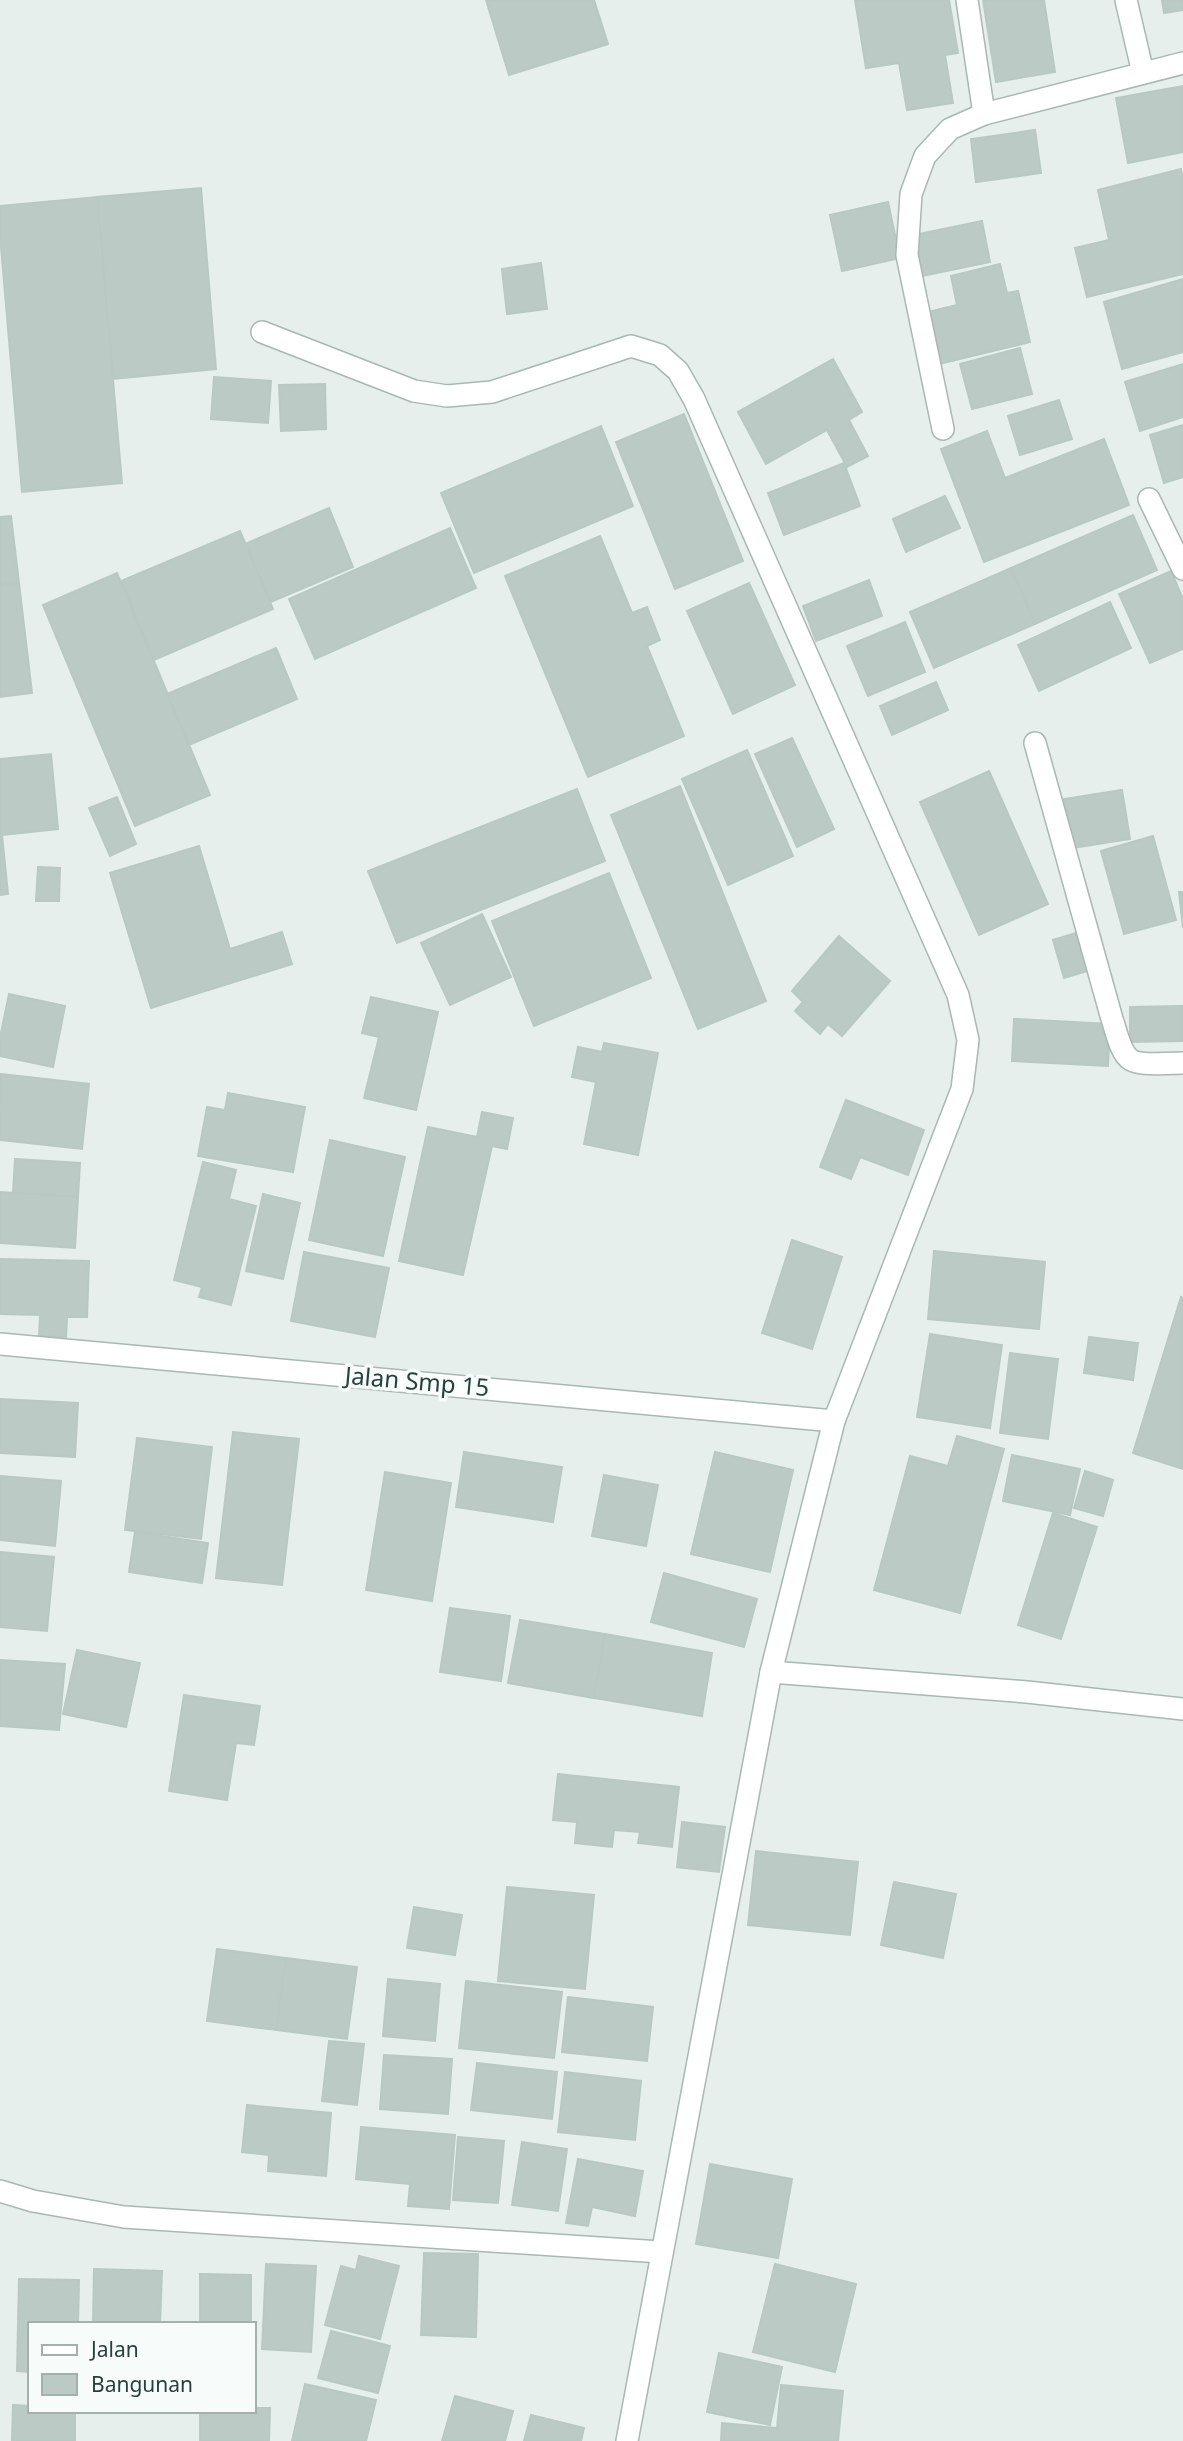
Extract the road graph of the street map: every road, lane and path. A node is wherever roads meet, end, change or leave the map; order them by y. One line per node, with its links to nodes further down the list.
1 (967, 0): 5 (street)
2 (1126, 0): 4 (street)
3 (1183, 63): 4 (street)
4 (1143, 73): 5 (street)
5 (984, 114): 7 (street)
6 (262, 332): 13 (street)
7 (943, 429)
8 (1149, 499): 9 (street)
9 (1183, 569)
10 (1035, 743): 11 (street)
11 (1183, 1063)
12 (0, 1344): 13 (street, Jalan Smp 15)
13 (834, 1421): 14 (street)
14 (771, 1672): 15 (street); 17 (street)
15 (1183, 1709)
16 (0, 2191): 17 (street)
17 (661, 2252): 18 (street)
18 (627, 2441)

